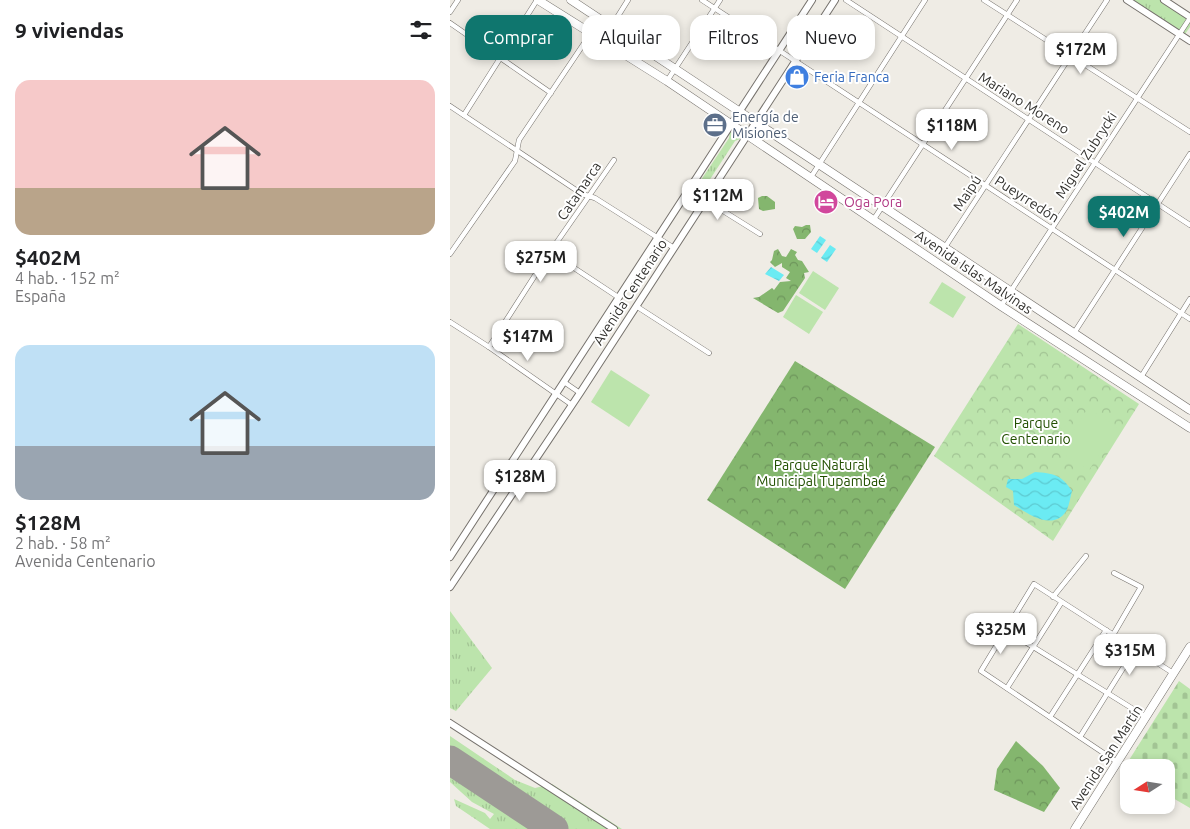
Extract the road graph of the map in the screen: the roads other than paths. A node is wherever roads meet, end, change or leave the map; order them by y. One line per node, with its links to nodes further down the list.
1 (458, 0): 17 (street)
2 (537, 0): 18 (street); 25 (main road, Avenida Islas Malvinas)
3 (571, 0): 19 (main road, Avenida Islas Malvinas)
4 (628, 0): 20 (street)
5 (702, 0): 16 (street, Pueyrredón)
6 (720, 0): 16 (street)
7 (812, 0): 31 (main road, Avenida Centenario)
8 (835, 0): 21 (main road, Avenida Centenario)
9 (846, 0): 28 (street, Mariano Moreno)
10 (925, 0): 28 (street)
11 (984, 0): 22 (street)
12 (1017, 0): 22 (street)
13 (1107, 0): 33 (street, Maipú)
14 (1127, 0): 26 (main road)
15 (1164, 0): 23 (main road)
16 (714, 8): 31 (street, Pueyrredón); 39 (street)
17 (450, 12)
18 (527, 15)
19 (595, 15)
20 (619, 15)
21 (825, 15)
22 (1007, 15): 33 (street); 40 (street)
23 (1190, 17): 26 (street, Miguel Zubrycki)
24 (450, 24): 27 (street)
25 (582, 28)
26 (1179, 33): 29 (main road); 43 (street, Miguel Zubrycki)
27 (465, 34)
28 (902, 35): 40 (street, Mariano Moreno); 44 (street)
29 (1190, 41)
30 (582, 46): 42 (street)
31 (778, 51): 32 (street, Pueyrredón); 46 (main road, Avenida Centenario)
32 (787, 56)
33 (1070, 56): 43 (street); 48 (street, Maipú)
34 (499, 60): 47 (street)
35 (503, 60): 42 (street)
36 (634, 60): 41 (main road, Avenida Islas Malvinas)
37 (662, 60): 39 (main road, Avenida Islas Malvinas)
38 (796, 60): 44 (street, Pueyrredón); 49 (main road, Avenida Centenario)
39 (675, 69): 41 (street); 46 (main road, Avenida Islas Malvinas)
40 (966, 80): 48 (street, Mariano Moreno); 53 (street)
41 (667, 81): 50 (main road, Avenida Islas Malvinas)
42 (551, 93): 54 (street)
43 (1136, 98): 51 (street); 57 (street, Miguel Zubrycki)
44 (859, 102): 53 (street, Pueyrredón); 58 (street)
45 (450, 106): 47 (street)
46 (739, 110): 49 (main road, Avenida Islas Malvinas); 50 (main road, Avenida Centenario)
47 (464, 115): 54 (street)
48 (1029, 119): 57 (street, Mariano Moreno); 60 (street, Maipú)
49 (755, 121): 52 (main road, Avenida Centenario); 58 (main road, Avenida Islas Malvinas)
50 (730, 124): 52 (main road, Avenida Islas Malvinas); 61 (main road, Avenida Centenario)
51 (1190, 132)
52 (745, 135): 59 (main road, Avenida Islas Malvinas); 63 (main road, Avenida Centenario)
53 (924, 144): 60 (street, Pueyrredón); 65 (street)
54 (517, 150): 62 (street); 74 (street)
55 (1190, 154): 64 (street)
56 (614, 160): 62 (street, Catamarca)
57 (1094, 162): 64 (street, Mariano Moreno); 68 (street, Miguel Zubrycki)
58 (820, 164): 59 (street); 65 (main road, Avenida Islas Malvinas)
59 (811, 177): 66 (main road, Avenida Islas Malvinas)
60 (986, 186): 68 (street, Pueyrredón); 71 (street, Maipú)
61 (688, 189): 63 (street); 70 (main road, Avenida Centenario)
62 (589, 195): 70 (street); 73 (street, Catamarca)
63 (704, 201): 69 (street); 72 (main road, Avenida Centenario)
64 (1158, 204): 67 (street, Mariano Moreno); 75 (street)
65 (884, 206): 66 (street); 71 (main road, Avenida Islas Malvinas)
66 (874, 219): 80 (main road, Avenida Islas Malvinas)
67 (1190, 225)
68 (1052, 228): 75 (street, Pueyrredón); 76 (street, Miguel Zubrycki)
69 (760, 234)
70 (657, 238): 72 (street); 77 (main road, Avenida Centenario)
71 (945, 247): 76 (main road, Avenida Islas Malvinas)
72 (674, 248): 79 (main road, Avenida Centenario)
73 (550, 252): 77 (street); 85 (street, Catamarca)
74 (450, 254)
75 (1115, 270): 81 (street, Pueyrredón); 84 (street)
76 (1011, 291): 80 (street, Miguel Zubrycki); 84 (main road, Avenida Islas Malvinas)
77 (618, 297): 88 (main road, Avenida Centenario)
78 (1190, 299): 81 (street)
79 (636, 306): 86 (street); 89 (main road, Avenida Centenario)
80 (1001, 306): 93 (main road, Avenida Islas Malvinas)
81 (1181, 313): 82 (street, Pueyrredón); 87 (street)
82 (1190, 319)
83 (450, 322): 85 (street)
84 (1074, 333): 87 (main road, Avenida Islas Malvinas)
85 (489, 347): 90 (street)
86 (709, 353)
87 (1141, 377): 92 (main road, Avenida Islas Malvinas)
88 (564, 382): 89 (street); 90 (main road, Avenida Centenario)
89 (580, 393): 91 (main road, Avenida Centenario)
90 (556, 394): 91 (street); 94 (main road, Avenida Centenario)
91 (572, 404): 95 (main road, Avenida Centenario)
92 (1190, 410)
93 (1190, 428)
94 (500, 481): 95 (main road); 97 (main road, Avenida Centenario)
95 (514, 491): 99 (main road, Avenida Centenario)
96 (1086, 556): 100 (street)
97 (450, 557)
98 (1114, 573): 104 (street)
99 (450, 587)
100 (1053, 597): 101 (street); 102 (street)
101 (1062, 603): 103 (street); 105 (street)
102 (1006, 630): 105 (street); 110 (street)
103 (1106, 630): 104 (street); 108 (street)
104 (1113, 635): 107 (street)
105 (1034, 647): 108 (street); 110 (street)
106 (1190, 647): 109 (main road, Avenida San Martín)
107 (1135, 649): 109 (street); 111 (street)
108 (1078, 674): 111 (street); 112 (street)
109 (1174, 674): 113 (main road, Avenida San Martín)
110 (1007, 688): 112 (street)
111 (1108, 693): 113 (street); 115 (street)
112 (1050, 717): 115 (street)
113 (1146, 717): 116 (main road, Avenida San Martín)
114 (450, 723): 117 (main road)
115 (1080, 737): 116 (street)
116 (1117, 762): 118 (main road, Avenida San Martín)
117 (614, 829)
118 (1074, 829)

